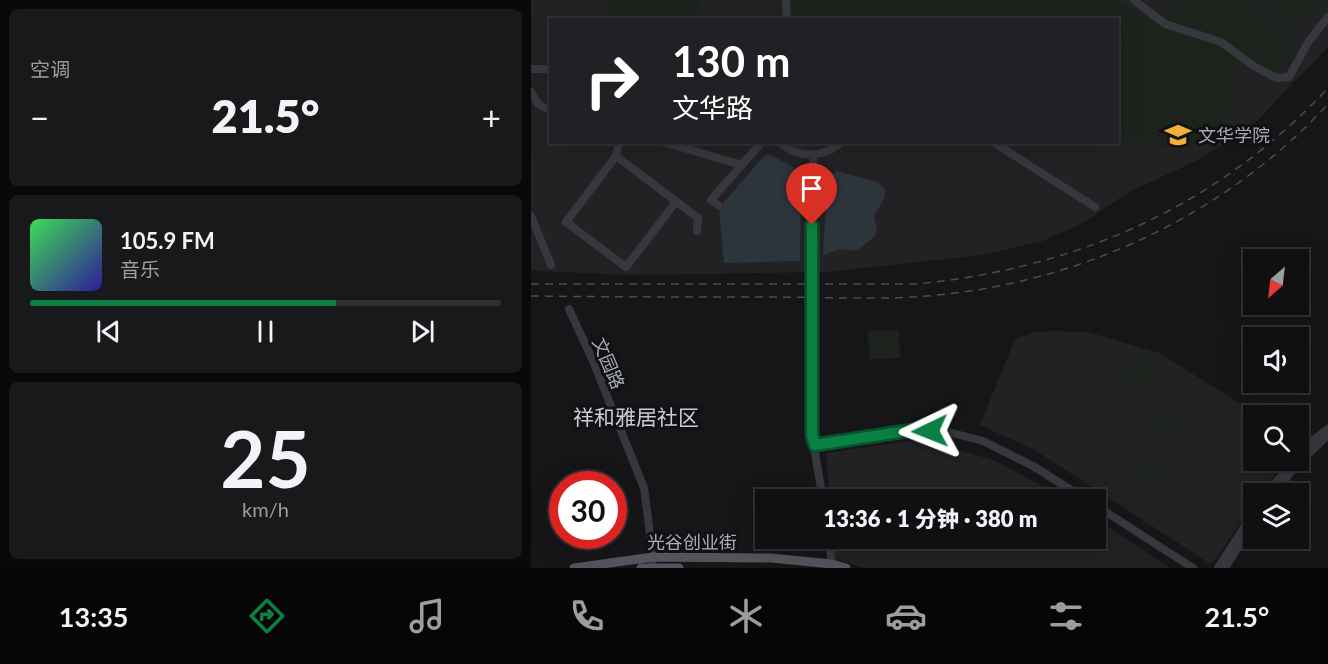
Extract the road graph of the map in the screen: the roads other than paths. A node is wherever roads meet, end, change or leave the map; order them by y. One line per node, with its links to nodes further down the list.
1 (786, 0): 4 (street)
2 (1134, 0): 3 (street)
3 (1328, 17)
4 (787, 18)
5 (531, 69): 6 (street)
6 (549, 69)
7 (531, 92): 8 (street)
8 (549, 110)
9 (619, 144): 16 (street)
10 (670, 144): 17 (street)
11 (760, 144): 17 (street)
12 (783, 144): 15 (street)
13 (838, 144): 15 (street)
14 (996, 144): 20 (street)
15 (813, 155): 27 (street)
16 (616, 156): 18 (street); 18 (street)
17 (742, 165): 19 (street)
18 (676, 201): 22 (street)
19 (718, 205)
20 (1095, 207)
21 (531, 216): 23 (street)
22 (697, 231)
23 (551, 265)
24 (569, 309): 38 (street, 文园路)
25 (1328, 429): 28 (street)
26 (1328, 435): 31 (street)
27 (815, 445): 32 (street); 33 (street)
28 (1309, 445)
29 (1286, 471): 30 (street)
30 (1275, 483)
31 (1282, 483)
32 (821, 489)
33 (1070, 489)
34 (1106, 512): 45 (street)
35 (1243, 529): 46 (street)
36 (1243, 539): 47 (street)
37 (830, 549): 39 (street)
38 (653, 557): 39 (main road, 光谷创业街); 40 (main road, 光谷创业街); 42 (street, 文园路)
39 (832, 566): 44 (main road, 光谷创业街)
40 (574, 568)
41 (641, 568): 42 (main road, 光谷创业街)
42 (651, 568): 43 (main road, 光谷创业街)
43 (679, 568)
44 (846, 568)
45 (1193, 568)
46 (1218, 568)
47 (1225, 568)

